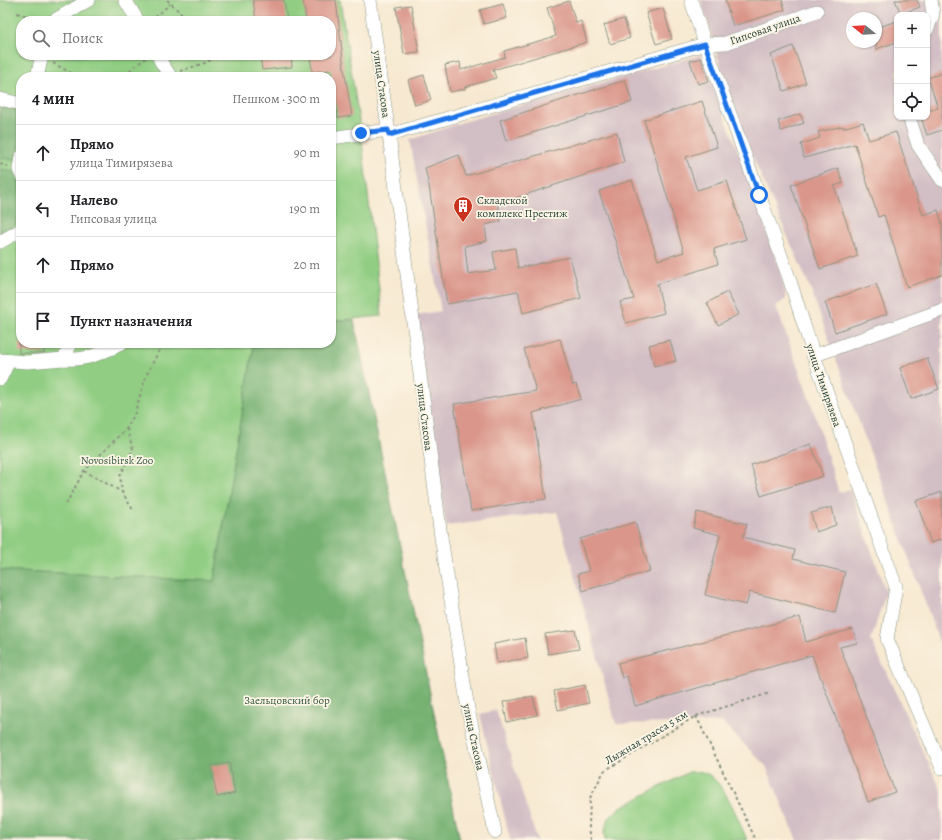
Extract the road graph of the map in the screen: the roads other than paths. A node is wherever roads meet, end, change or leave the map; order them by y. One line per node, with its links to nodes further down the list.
1 (89, 0): 7 (street)
2 (125, 0): 8 (street)
3 (370, 0): 18 (street, улица Стасова)
4 (691, 0): 10 (street, улица Тимирязева)
5 (931, 0): 9 (street)
6 (817, 11): 10 (street, Гипсовая улица)
7 (62, 16)
8 (135, 16)
9 (930, 22)
10 (705, 44): 18 (street, Гипсовая улица); 26 (street, улица Тимирязева)
11 (41, 60): 13 (street)
12 (160, 60): 14 (street)
13 (38, 72)
14 (167, 72)
15 (0, 99): 16 (street)
16 (16, 103)
17 (910, 120): 20 (street)
18 (389, 132): 19 (street, Гипсовая улица); 31 (street, улица Стасова)
19 (336, 137)
20 (942, 180)
21 (16, 233): 22 (street)
22 (0, 242)
23 (942, 310): 26 (street)
24 (68, 348): 28 (street)
25 (112, 348): 28 (street)
26 (814, 356): 30 (street, улица Тимирязева)
27 (4, 360): 28 (street); 29 (street)
28 (64, 360)
29 (0, 379)
30 (942, 768)
31 (495, 832)

